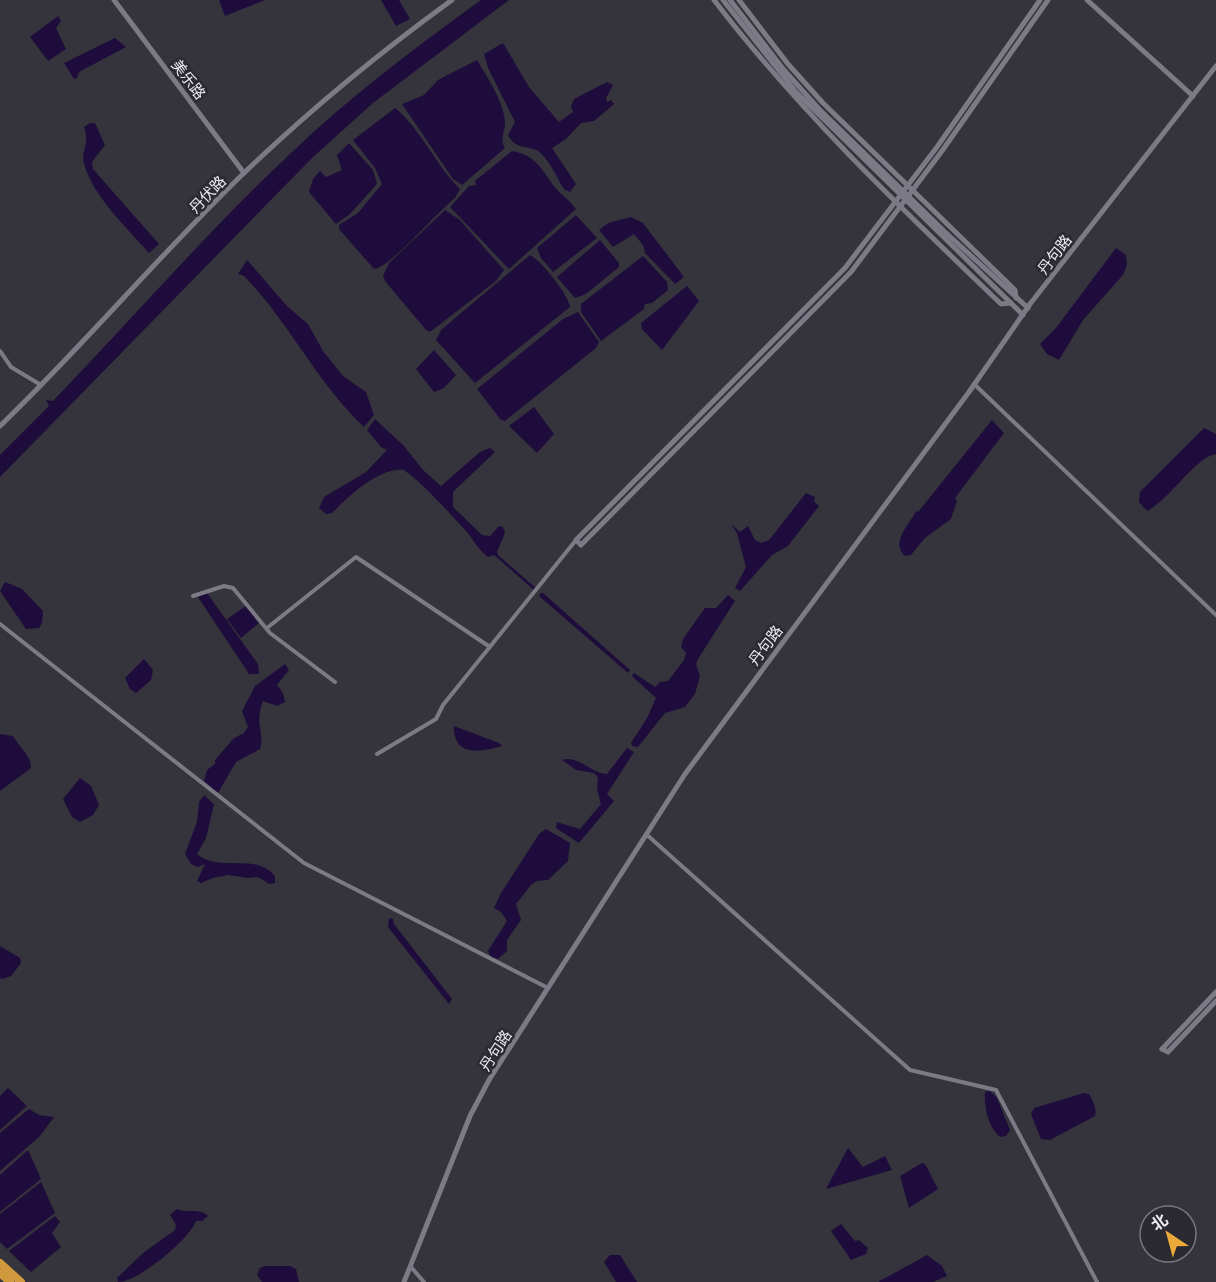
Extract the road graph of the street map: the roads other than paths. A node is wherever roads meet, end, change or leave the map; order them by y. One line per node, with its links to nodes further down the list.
1 (114, 0): 12 (main road, 美乐路)
2 (452, 0): 12 (main road, 丹伏路)
3 (714, 0): 14 (main road)
4 (723, 0): 13 (main road)
5 (730, 0): 13 (main road)
6 (739, 0): 13 (main road)
7 (1040, 0): 13 (main road)
8 (1048, 0): 13 (main road)
9 (1087, 0): 11 (main road)
10 (1216, 66): 11 (main road, 丹句路)
11 (1193, 96): 16 (main road, 丹句路)
12 (244, 173): 20 (main road, 丹伏路)
13 (906, 194): 14 (main road); 15 (main road); 16 (main road)
14 (898, 204): 15 (main road); 22 (main road)
15 (1011, 303): 17 (main road)
16 (1028, 308): 17 (main road, 丹句路)
17 (1023, 315): 19 (main road, 丹句路)
18 (0, 351): 20 (street)
19 (974, 384): 24 (street); 30 (main road, 丹句路)
20 (42, 386): 21 (main road, 丹伏路)
21 (0, 426)
22 (576, 540): 27 (street)
23 (193, 596): 26 (street)
24 (1216, 615)
25 (0, 624): 31 (street)
26 (267, 628): 27 (street); 28 (street)
27 (490, 647): 29 (street)
28 (335, 682)
29 (377, 754)
30 (646, 834): 31 (main road, 丹句路); 41 (street)
31 (548, 988): 35 (main road, 丹句路)
32 (1216, 992): 33 (main road)
33 (1216, 1001)
34 (0, 1263): 38 (highway)
35 (410, 1266): 39 (main road, 丹句路); 40 (street)
36 (0, 1273): 37 (highway)
37 (10, 1282)
38 (21, 1282)
39 (404, 1282)
40 (424, 1282)
41 (1097, 1282)

